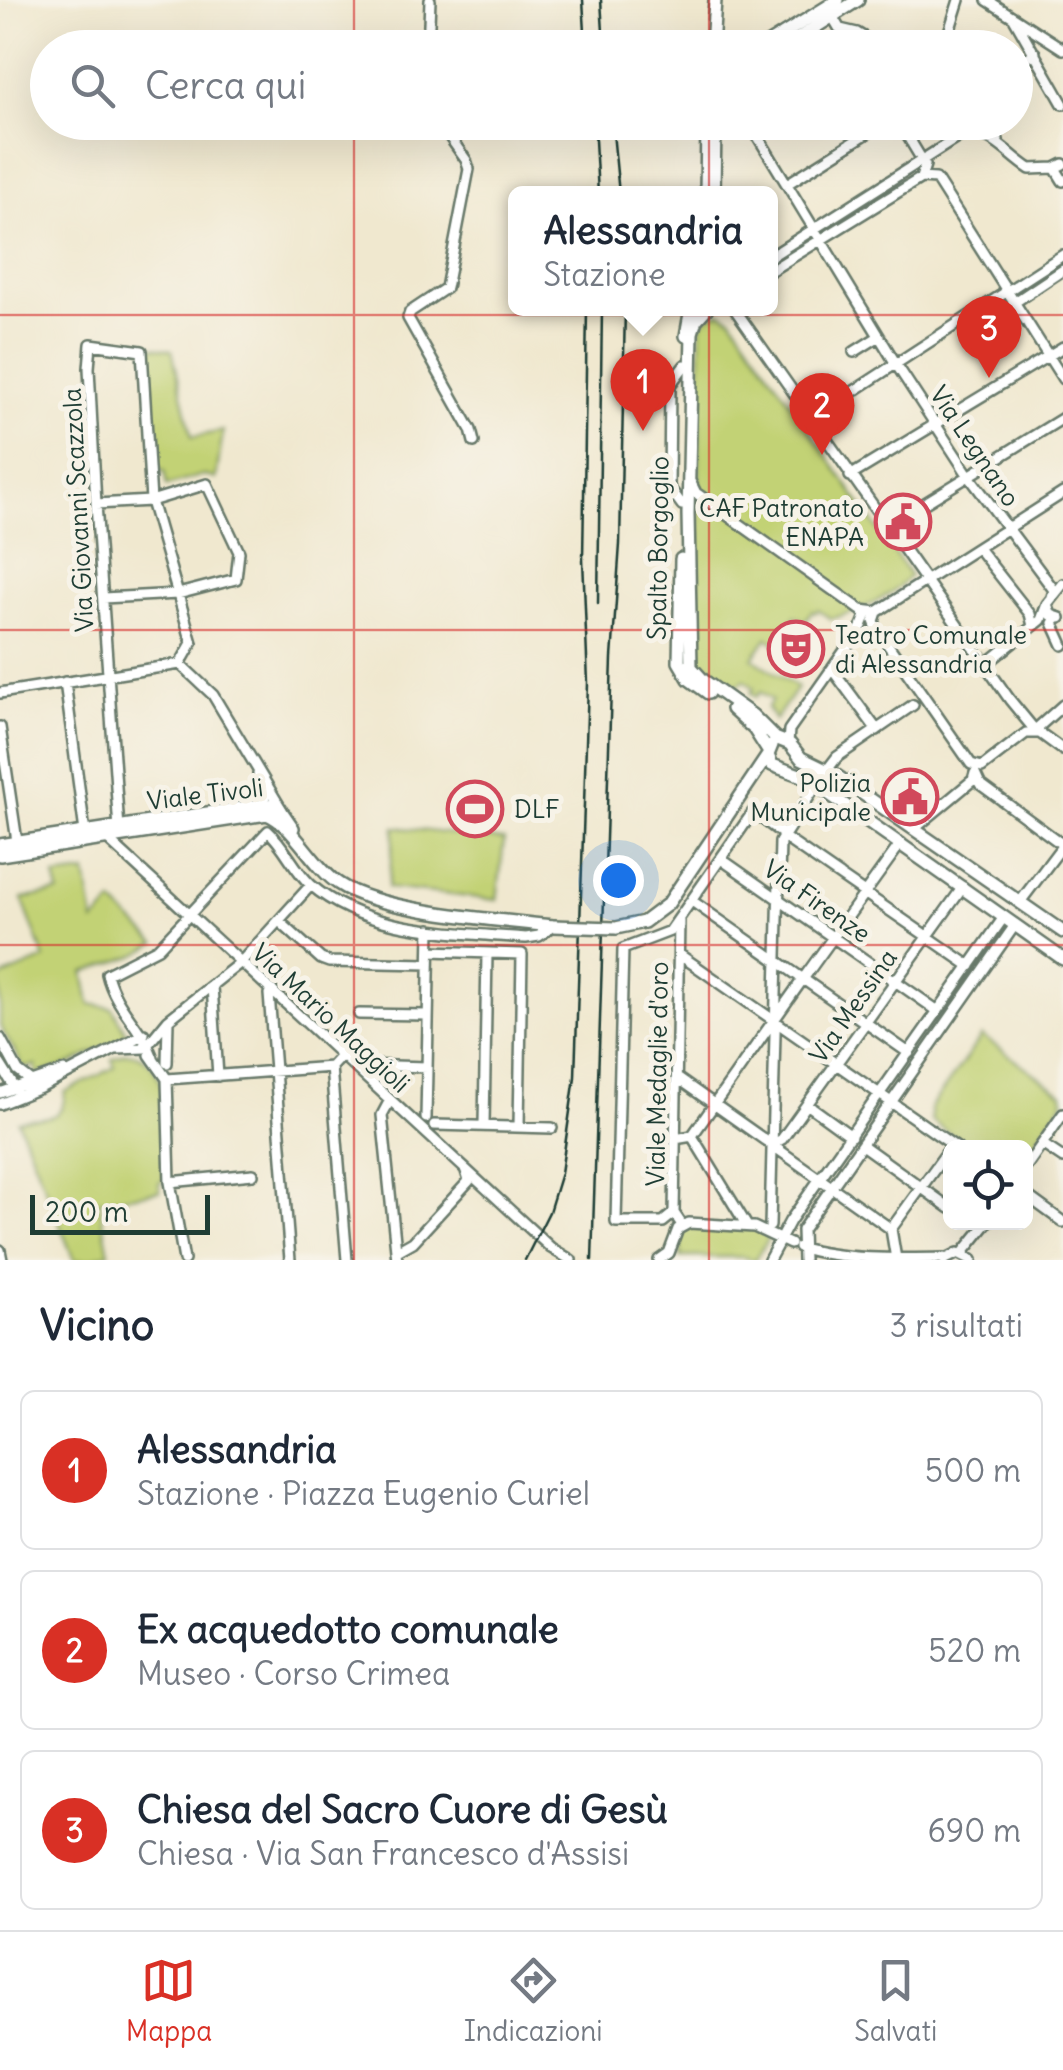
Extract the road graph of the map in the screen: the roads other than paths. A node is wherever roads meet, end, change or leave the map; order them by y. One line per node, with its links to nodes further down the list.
1 (430, 0): 9 (street)
2 (716, 0): 10 (main road)
3 (858, 0): 6 (main road)
4 (959, 0): 14 (street)
5 (987, 0): 7 (street)
6 (831, 6): 8 (street); 11 (main road); 12 (main road)
7 (1014, 18): 15 (street); 16 (street)
8 (840, 29): 13 (street)
9 (429, 30)
10 (714, 30)
11 (791, 30)
12 (804, 30)
13 (843, 30)
14 (950, 30)
15 (1021, 30)
16 (1060, 43)
17 (1034, 52): 18 (street)
18 (1063, 103)
19 (452, 140): 56 (street)
20 (707, 140): 33 (main road)
21 (715, 140): 34 (main road)
22 (760, 140): 32 (street, Via Legnano)
23 (857, 140): 32 (street)
24 (957, 140): 28 (street)
25 (995, 140): 27 (street)
26 (911, 142): 28 (street)
27 (999, 142): 29 (street)
28 (922, 159): 30 (street); 35 (street)
29 (1059, 166): 31 (street)
30 (921, 178): 36 (street); 41 (street)
31 (1063, 181)
32 (787, 184): 35 (street, Via Legnano)
33 (706, 186)
34 (714, 186)
35 (816, 229): 36 (street, Via Legnano); 37 (street)
36 (823, 240): 39 (street); 46 (street, Via Legnano)
37 (778, 253)
38 (1063, 255): 41 (street)
39 (778, 266)
40 (1063, 270): 42 (street)
41 (1006, 292): 42 (street); 50 (street)
42 (1012, 304): 49 (street)
43 (688, 316): 51 (main road, Spalto Borgoglio)
44 (702, 316): 51 (main road, Spalto Borgoglio)
45 (740, 316): 54 (street)
46 (878, 337): 48 (street); 50 (street, Via Legnano)
47 (1063, 347): 49 (street)
48 (854, 352)
49 (1048, 356): 52 (street); 55 (street)
50 (896, 364): 54 (street); 55 (street, Via Legnano)
51 (684, 375): 57 (main road, Spalto Borgoglio); 63 (main road, Spalto Borgoglio); 63 (street)
52 (1063, 379)
53 (1063, 418): 59 (street)
54 (812, 419): 58 (street)
55 (936, 425): 58 (street); 59 (street, Via Legnano)
56 (474, 442)
57 (689, 465): 74 (street); 93 (main road, Spalto Borgoglio)
58 (850, 476): 64 (street)
59 (969, 476): 64 (street); 65 (street, Via Legnano)
60 (1063, 493): 65 (street)
61 (151, 501): 62 (street); 62 (street, Via Giovanni Scazzola); 71 (street); 71 (street)
62 (96, 504): 72 (street, Via Giovanni Scazzola)
63 (682, 506): 95 (main road, Spalto Borgoglio)
64 (886, 528): 67 (street)
65 (1008, 529): 66 (street); 73 (street, Via Legnano)
66 (978, 548): 68 (street); 76 (street)
67 (918, 571): 68 (street); 70 (street)
68 (930, 579): 70 (street); 80 (street)
69 (1063, 584): 73 (street)
70 (914, 588): 75 (street)
71 (178, 594): 72 (street); 81 (street)
72 (104, 598): 83 (street, Via Giovanni Scazzola)
73 (1050, 600): 76 (street); 76 (street, Via Legnano)
74 (862, 610): 75 (street); 77 (street)
75 (877, 612): 78 (street)
76 (1045, 620): 79 (street); 80 (street)
77 (862, 626): 78 (street); 82 (street)
78 (880, 633): 87 (street)
79 (1063, 645)
80 (986, 657): 88 (street)
81 (180, 664): 83 (street); 97 (street)
82 (832, 669): 90 (street); 93 (street)
83 (108, 674): 84 (street); 109 (street)
84 (66, 682): 85 (street); 108 (street)
85 (0, 693)
86 (1063, 705): 91 (street)
87 (932, 710): 90 (street); 96 (street)
88 (1018, 711): 91 (street); 92 (street)
89 (0, 727): 115 (street)
90 (877, 730): 99 (street)
91 (1038, 732): 92 (street); 94 (street)
92 (1016, 741): 96 (street)
93 (788, 746): 95 (main road); 98 (main road); 99 (main road, Spalto Borgoglio)
94 (1063, 750)
95 (768, 753): 98 (main road, Spalto Borgoglio); 106 (main road)
96 (965, 758): 100 (street)
97 (255, 766): 102 (street); 105 (street)
98 (782, 768): 101 (main road); 106 (main road)
99 (828, 770): 107 (main road, Spalto Borgoglio)
100 (973, 777): 107 (street); 113 (street)
101 (816, 786): 111 (street); 112 (main road)
102 (261, 788): 103 (street); 104 (street)
103 (266, 804): 104 (main road, Viale Tivoli); 105 (main road, Viale Tivoli)
104 (246, 808): 109 (main road, Viale Tivoli)
105 (280, 815): 109 (main road, Viale Tivoli); 128 (main road, Viale Tivoli)
106 (726, 819): 128 (main road, Viale Tivoli, bridge)
107 (914, 829): 123 (main road, Spalto Borgoglio)
108 (85, 832): 110 (main road); 115 (main road)
109 (120, 832): 110 (main road, Viale Tivoli)
110 (103, 835): 115 (main road); 124 (street, Via Mario Maggioli)
111 (782, 835): 117 (street); 120 (street); 121 (street)
112 (901, 843): 119 (main road); 120 (street)
113 (1063, 844): 123 (street)
114 (0, 845): 115 (main road)
115 (18, 847): 116 (main road)
116 (0, 855)
117 (721, 859): 121 (street, Via Firenze); 122 (street)
118 (312, 885): 124 (street); 125 (street); 129 (street)
119 (962, 887): 127 (main road); 131 (street, Via Messina)
120 (864, 892): 131 (street); 132 (street)
121 (778, 898): 132 (street, Via Firenze); 139 (street)
122 (692, 901): 126 (street); 139 (street)
123 (1020, 902): 127 (main road); 130 (main road, Spalto Borgoglio)
124 (190, 916): 140 (street, Via Mario Maggioli); 154 (street)
125 (279, 921): 140 (street); 141 (street)
126 (679, 921): 136 (street, Viale Medaglie d'oro); 203 (street)
127 (1010, 921): 134 (street); 137 (street); 138 (main road)
128 (553, 926): 129 (street)
129 (430, 929): 133 (street)
130 (1063, 932)
131 (928, 935): 142 (street); 144 (street, Via Messina)
132 (833, 937): 143 (street); 144 (street, Via Firenze)
133 (430, 951): 135 (street); 141 (street)
134 (980, 952): 137 (street); 142 (street)
135 (487, 953): 181 (street); 182 (street)
136 (680, 955): 151 (street); 166 (street, Viale Medaglie d'oro)
137 (992, 957): 174 (street)
138 (1063, 959)
139 (777, 960): 143 (street); 151 (street)
140 (240, 962): 145 (street); 146 (street, Via Mario Maggioli)
141 (429, 964): 149 (street)
142 (970, 966): 147 (street)
143 (803, 978): 151 (street); 152 (street)
144 (895, 980): 147 (street, Via Firenze); 152 (street, Via Messina)
145 (212, 986): 150 (street); 165 (street)
146 (272, 990): 156 (street, Via Mario Maggioli); 164 (street)
147 (938, 1011): 155 (street)
148 (358, 1014): 149 (street)
149 (427, 1015): 162 (street)
150 (168, 1020): 154 (street); 158 (street)
151 (775, 1021): 160 (street); 177 (street); 191 (street)
152 (866, 1022): 155 (street); 160 (street, Via Messina)
153 (0, 1038): 168 (street)
154 (139, 1042): 157 (street); 167 (street)
155 (909, 1054): 172 (street)
156 (342, 1055): 161 (street); 163 (street, Via Mario Maggioli)
157 (95, 1060): 168 (street); 171 (street)
158 (168, 1063)
159 (0, 1064): 169 (street)
160 (837, 1064): 172 (street); 176 (street, Via Messina)
161 (331, 1067): 164 (street); 223 (street)
162 (427, 1067): 163 (street); 179 (street)
163 (357, 1069): 173 (street, Via Mario Maggioli)
164 (274, 1073): 165 (street); 222 (street)
165 (218, 1076): 167 (street)
166 (677, 1078): 177 (street); 187 (street, Viale Medaglie d'oro)
167 (167, 1079): 198 (street)
168 (28, 1082): 169 (street); 171 (street)
169 (14, 1088): 170 (street); 171 (street)
170 (0, 1093)
171 (24, 1094): 175 (street)
172 (880, 1094): 174 (street); 186 (street)
173 (390, 1100): 180 (street, Via Mario Maggioli); 215 (street)
174 (892, 1102): 188 (street); 190 (street)
175 (0, 1104)
176 (807, 1104): 186 (street); 191 (street, Via Messina)
177 (714, 1105): 185 (street); 191 (street)
178 (1063, 1114): 189 (street)
179 (430, 1121): 180 (street); 181 (street); 184 (street)
180 (416, 1124): 184 (street, Via Mario Maggioli)
181 (484, 1125): 182 (street)
182 (519, 1126): 183 (street)
183 (552, 1128)
184 (429, 1136): 195 (street, Via Mario Maggioli)
185 (692, 1136): 187 (street); 207 (street)
186 (851, 1136): 197 (street)
187 (675, 1139): 203 (street, Viale Medaglie d'oro)
188 (946, 1140)
189 (1042, 1144): 192 (street); 193 (street)
190 (862, 1145): 199 (street); 200 (street)
191 (772, 1146): 197 (street); 208 (street)
192 (1033, 1157)
193 (1063, 1158)
194 (943, 1160): 200 (street)
195 (461, 1165): 215 (street); 225 (street, Via Mario Maggioli)
196 (253, 1174): 198 (street)
197 (821, 1180): 199 (street); 205 (street)
198 (170, 1182): 221 (street)
199 (833, 1187): 209 (street); 214 (street)
200 (921, 1188): 202 (street); 209 (street)
201 (1033, 1200): 204 (street)
202 (943, 1203)
203 (674, 1213): 206 (street, Viale Medaglie d'oro)
204 (1063, 1222)
205 (788, 1224): 208 (street); 211 (street)
206 (682, 1225): 207 (street); 226 (street)
207 (750, 1226): 208 (street); 211 (street)
208 (770, 1226)
209 (891, 1229): 218 (street)
210 (983, 1230): 217 (street)
211 (779, 1239): 214 (street); 216 (street)
212 (0, 1250): 220 (street)
213 (546, 1251): 224 (street)
214 (799, 1251): 216 (street); 218 (street)
215 (397, 1256)
216 (769, 1257)
217 (968, 1258): 219 (street)
218 (896, 1259): 219 (street)
219 (944, 1259)
220 (2, 1260)
221 (184, 1260)
222 (290, 1260)
223 (347, 1260)
224 (556, 1260)
225 (571, 1260)
226 (659, 1260)

